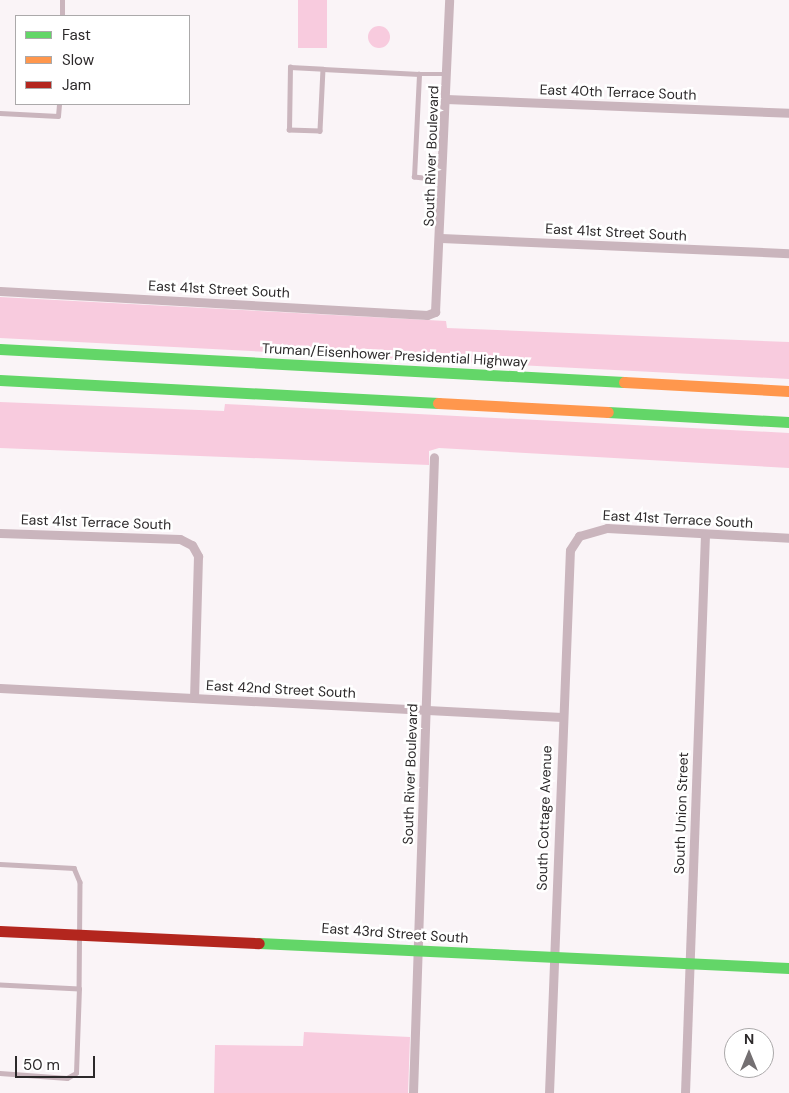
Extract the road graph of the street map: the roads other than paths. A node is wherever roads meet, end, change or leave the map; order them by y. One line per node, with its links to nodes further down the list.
1 (62, 0): 3 (lane)
2 (449, 0): 6 (street, South River Boulevard)
3 (62, 15)
4 (323, 69): 4 (lane); 5 (lane)
5 (419, 74): 6 (lane); 11 (lane)
6 (447, 74): 7 (street, South River Boulevard)
7 (446, 99): 10 (street, East 40th Terrace South); 11 (street, South River Boulevard)
8 (59, 105): 9 (lane)
9 (0, 113)
10 (789, 113)
11 (444, 180): 12 (street, South River Boulevard)
12 (441, 238): 13 (street, East 41st Street South); 15 (street, South River Boulevard)
13 (789, 253)
14 (0, 291): 15 (street, East 41st Street South)
15 (435, 312)
16 (0, 349): 18 (main road, Truman/Eisenhower Presidential Highway)
17 (0, 380): 19 (main road)
18 (789, 391)
19 (789, 422)
20 (434, 457): 27 (street, South River Boulevard)
21 (0, 533): 26 (street, East 41st Terrace South)
22 (705, 534): 23 (street, East 41st Terrace South); 24 (street, East 41st Terrace South); 34 (street, South Union Street)
23 (789, 538)
24 (572, 545): 28 (street, South Cottage Avenue)
25 (0, 688): 26 (street, East 42nd Street South)
26 (194, 698): 27 (street, East 42nd Street South)
27 (426, 709): 28 (street, East 42nd Street South); 32 (street, South River Boulevard)
28 (562, 717): 33 (street, South Cottage Avenue)
29 (0, 864): 31 (lane)
30 (0, 931): 31 (main road, East 43rd Street South)
31 (78, 934): 32 (main road, East 43rd Street South); 37 (lane)
32 (417, 947): 33 (main road, East 43rd Street South); 39 (street, South River Boulevard)
33 (553, 957): 34 (main road, East 43rd Street South); 40 (street, South Cottage Avenue)
34 (689, 964): 35 (main road, East 43rd Street South); 41 (street, South Union Street)
35 (789, 968)
36 (0, 985): 37 (lane)
37 (79, 989): 38 (lane)
38 (0, 1073)
39 (413, 1093)
40 (549, 1093)
41 (685, 1093)

